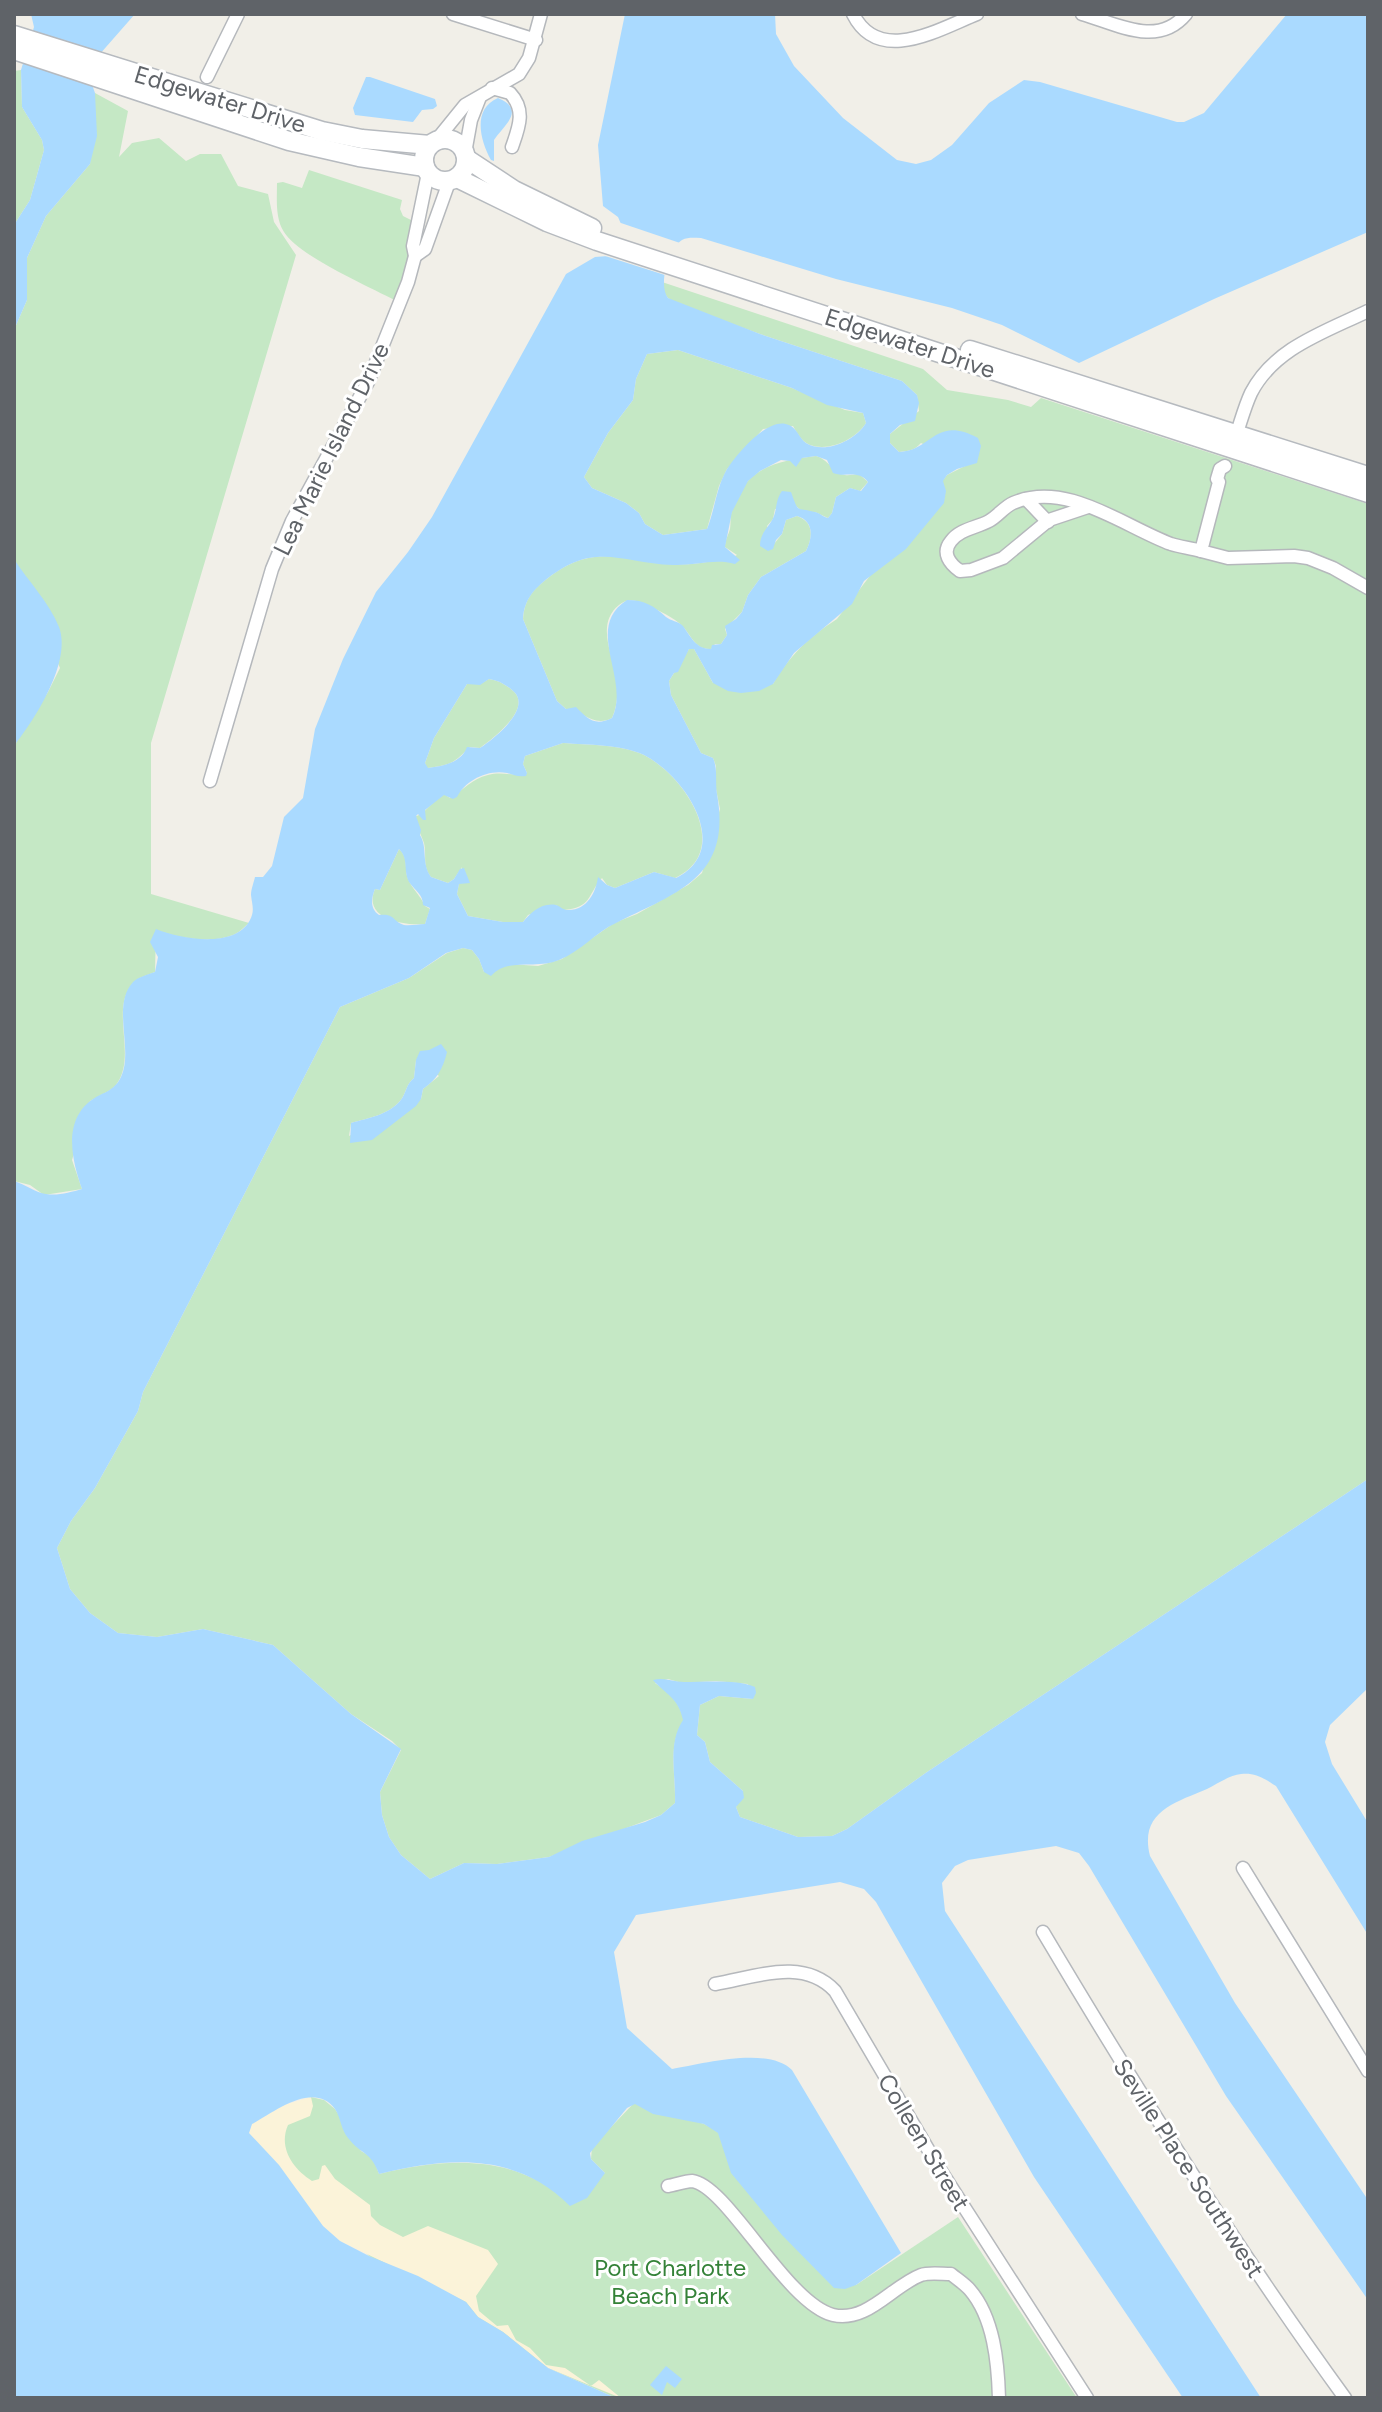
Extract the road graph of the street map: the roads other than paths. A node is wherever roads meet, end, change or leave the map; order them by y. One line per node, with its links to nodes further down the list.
1 (238, 14): 12 (street)
2 (453, 14): 9 (street)
3 (541, 14): 9 (street)
4 (853, 14): 5 (street)
5 (977, 14)
6 (1082, 14): 8 (street)
7 (1186, 14): 8 (street)
8 (1121, 20)
9 (536, 40): 13 (street)
10 (17, 43): 11 (street, Edgewater Drive)
11 (106, 72): 15 (street, Edgewater Drive); 18 (street, Edgewater Drive)
12 (207, 77)
13 (492, 88): 14 (street); 16 (street)
14 (480, 97): 15 (street); 17 (street)
15 (432, 143): 17 (street); 18 (street)
16 (512, 147)
17 (466, 156): 19 (street); 20 (street, Edgewater Drive)
18 (426, 170): 19 (street); 21 (street, Lea Marie Island Drive)
19 (453, 180): 20 (street, Edgewater Drive); 21 (street, Lea Marie Island Drive)
20 (597, 236): 23 (street, Edgewater Drive)
21 (415, 256): 31 (street, Lea Marie Island Drive)
22 (1368, 311): 23 (street)
23 (1231, 449): 24 (street, Edgewater Drive); 25 (street, Edgewater Drive); 29 (street)
24 (1368, 476)
25 (1368, 493)
26 (1026, 499): 27 (street); 28 (street); 28 (street)
27 (1088, 507): 28 (street); 29 (street)
28 (1048, 522)
29 (1201, 551): 30 (street)
30 (1368, 588)
31 (210, 781)
32 (1243, 1868): 35 (street)
33 (1043, 1932): 39 (street, Seville Place Southwest)
34 (715, 1984): 38 (street, Colleen Street)
35 (1368, 2071)
36 (668, 2186): 37 (street)
37 (999, 2398)
38 (1087, 2398)
39 (1345, 2398)

